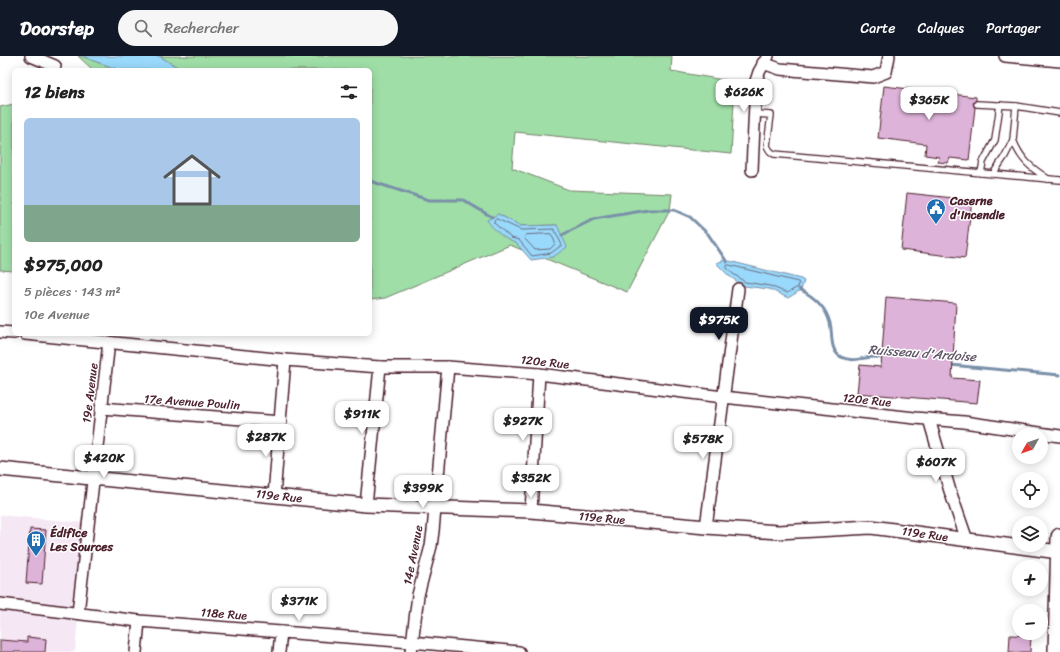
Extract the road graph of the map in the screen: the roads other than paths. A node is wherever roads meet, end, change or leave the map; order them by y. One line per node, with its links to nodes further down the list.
1 (30, 56): 6 (street)
2 (889, 56): 4 (street)
3 (1005, 56): 5 (street)
4 (766, 60): 11 (street)
5 (1060, 61)
6 (55, 66)
7 (977, 104): 8 (lane)
8 (1000, 105): 9 (lane); 14 (lane)
9 (1016, 106): 10 (lane); 12 (lane)
10 (1060, 113)
11 (755, 114): 13 (street); 14 (lane)
12 (1013, 140): 15 (lane); 16 (lane)
13 (752, 170)
14 (980, 173): 15 (lane)
15 (993, 174): 16 (lane)
16 (1049, 179): 17 (lane)
17 (1060, 180)
18 (738, 289): 27 (street)
19 (0, 332): 20 (street)
20 (12, 333)
21 (47, 336): 22 (street, 120e Rue)
22 (109, 342): 23 (street, 120e Rue); 28 (street, 19e Avenue)
23 (285, 360): 24 (street, 120e Rue); 30 (street)
24 (380, 367): 25 (street, 120e Rue); 35 (street)
25 (448, 367): 26 (street, 120e Rue); 36 (street, 14e Avenue)
26 (539, 374): 27 (street, 120e Rue); 37 (street)
27 (723, 397): 29 (street, 120e Rue); 38 (street)
28 (101, 408): 30 (street, 17e Avenue Poulin); 33 (street, 19e Avenue)
29 (929, 419): 31 (street, 120e Rue); 39 (street)
30 (281, 422): 34 (street)
31 (1060, 436)
32 (0, 469): 33 (street, 119e Rue)
33 (92, 478): 34 (street, 119e Rue); 42 (street, 19e Avenue)
34 (274, 496): 35 (street, 119e Rue)
35 (366, 505): 36 (street, 119e Rue)
36 (434, 508): 37 (street, 119e Rue); 45 (street, 14e Avenue)
37 (531, 511): 38 (street, 119e Rue)
38 (706, 527): 39 (street, 119e Rue)
39 (967, 540): 40 (street, 119e Rue)
40 (1060, 547): 49 (main road)
41 (0, 604): 42 (street, 118e Rue)
42 (78, 613): 43 (street, 118e Rue)
43 (139, 620): 44 (street, 118e Rue); 46 (street)
44 (281, 632): 45 (street, 118e Rue); 47 (street)
45 (411, 647): 48 (street, 118e Rue)
46 (136, 652)
47 (280, 652)
48 (513, 652)
49 (1058, 652)

